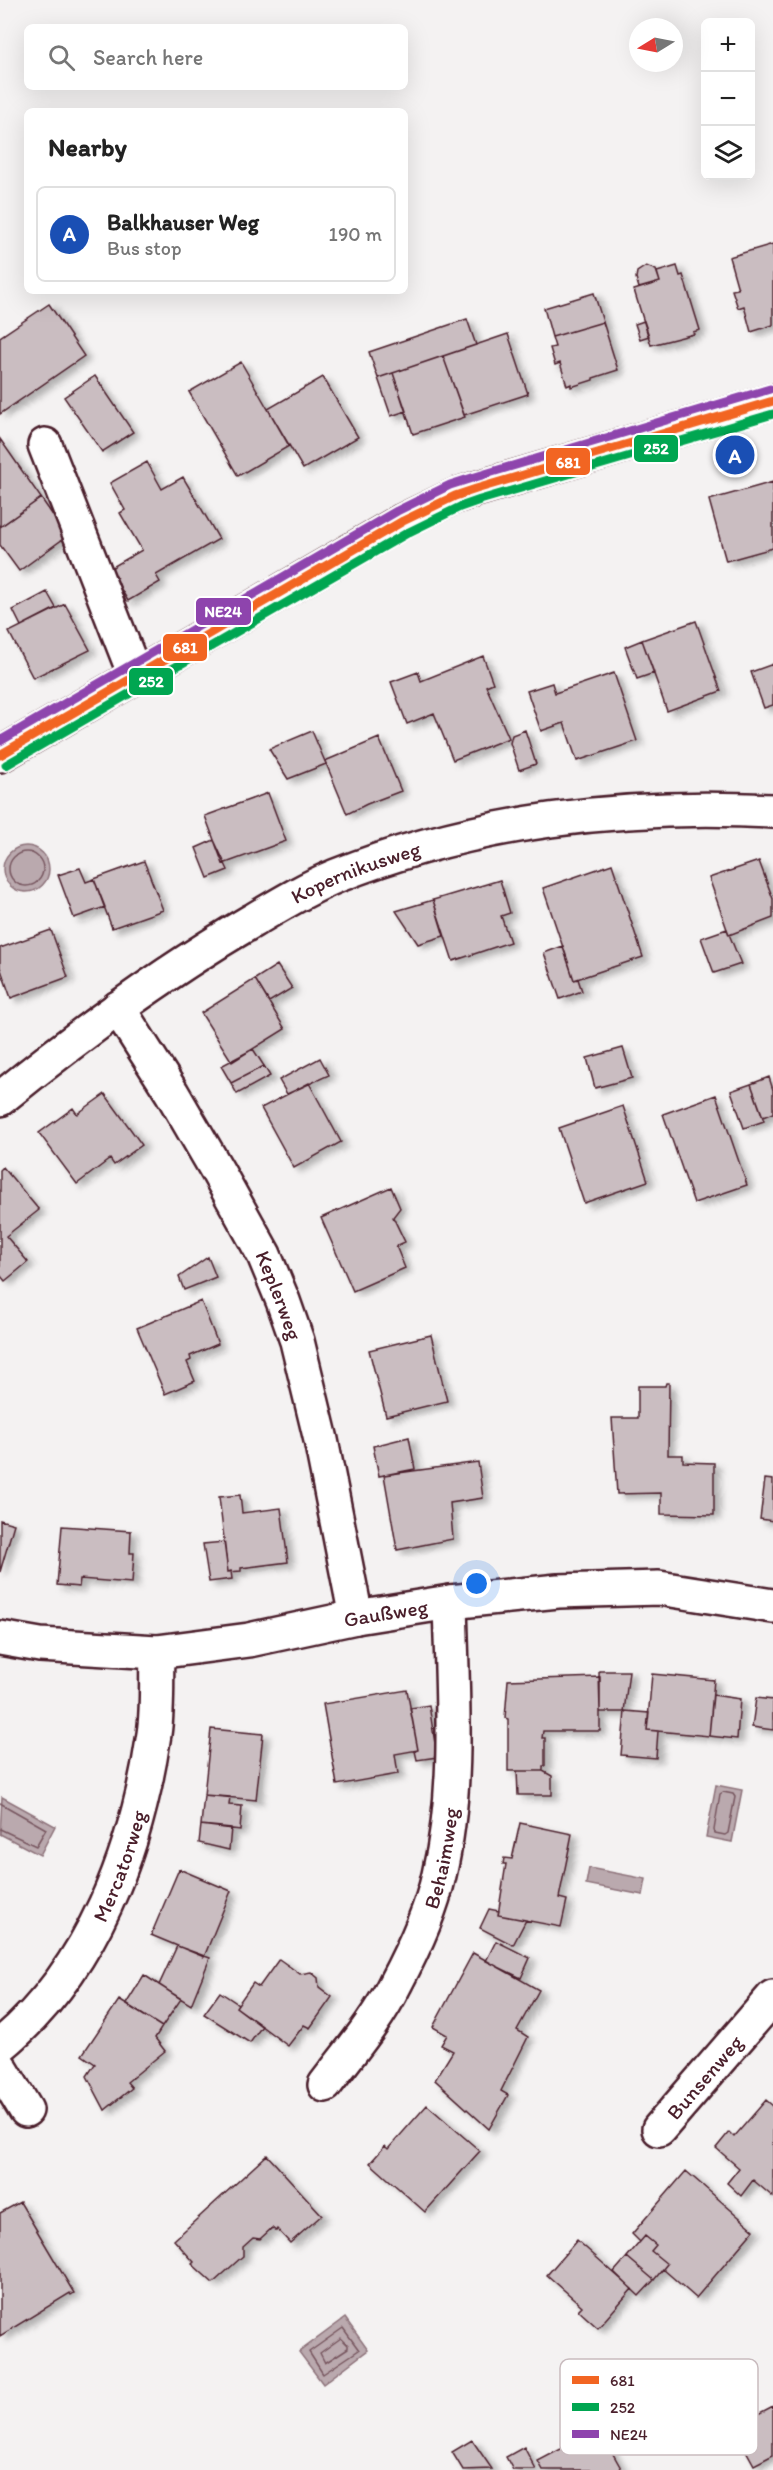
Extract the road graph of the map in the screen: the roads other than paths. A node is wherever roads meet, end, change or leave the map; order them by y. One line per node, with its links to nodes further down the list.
1 (773, 401): 3 (street)
2 (45, 445): 3 (street)
3 (135, 675): 4 (street)
4 (0, 755)
5 (773, 811): 6 (street, Kopernikusweg)
6 (118, 1008): 7 (street, Kopernikusweg); 10 (street, Keplerweg)
7 (0, 1099)
8 (450, 1602): 9 (street, Gaußweg); 10 (street, Gaußweg); 16 (street, Behaimweg)
9 (773, 1606)
10 (356, 1617): 12 (street, Gaußweg)
11 (0, 1638): 12 (street, Gaußweg)
12 (157, 1652): 14 (street, Mercatorweg)
13 (773, 1996): 18 (street, Bunsenweg)
14 (0, 2046)
15 (0, 2067): 17 (street)
16 (325, 2085)
17 (26, 2110)
18 (658, 2129)

